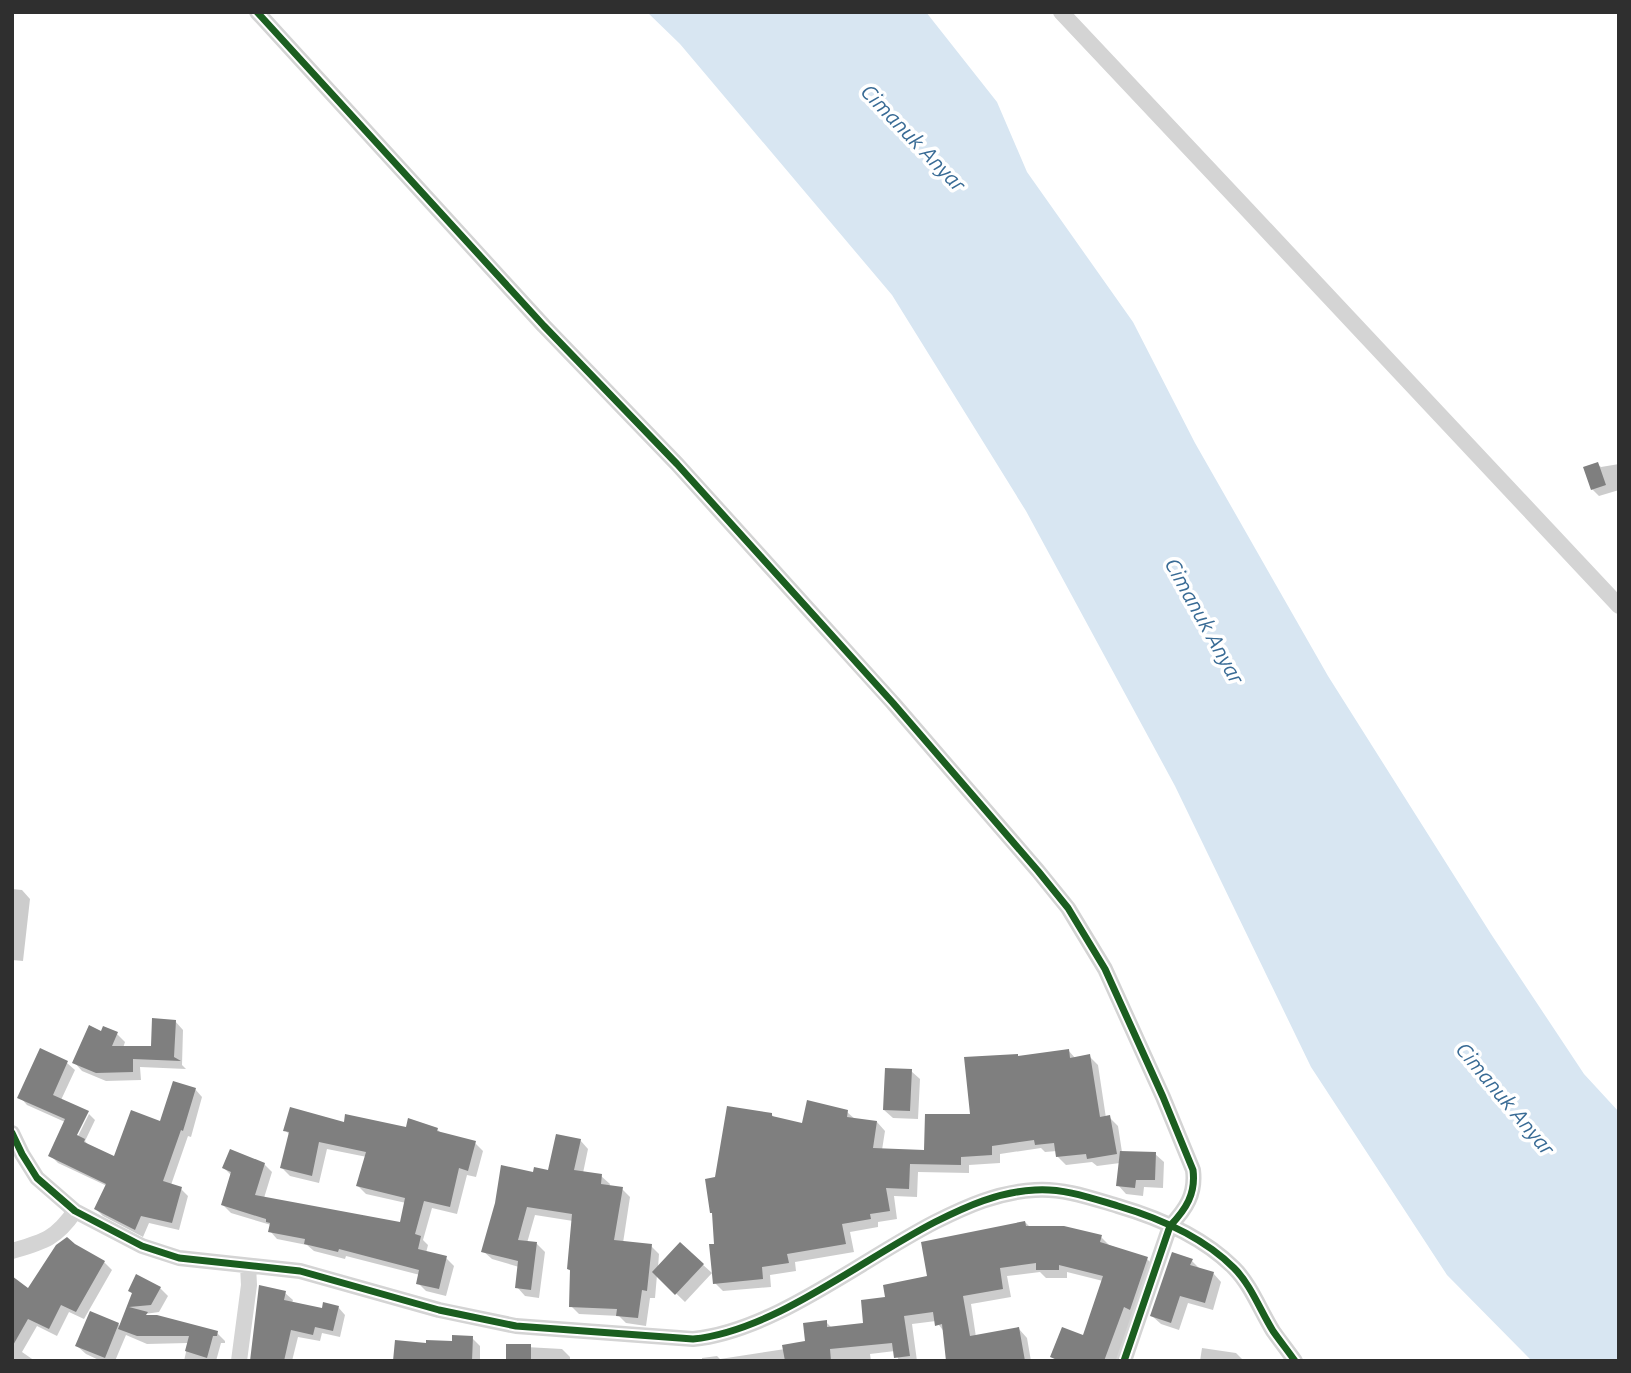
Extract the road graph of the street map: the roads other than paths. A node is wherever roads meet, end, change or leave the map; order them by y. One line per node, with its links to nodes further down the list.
1 (257, 12): 6 (street)
2 (1062, 12): 3 (street)
3 (1619, 606)
4 (12, 1133): 5 (street)
5 (75, 1211): 7 (street); 8 (street)
6 (1170, 1226): 8 (street); 10 (street); 11 (street)
7 (12, 1251)
8 (248, 1266): 9 (street)
9 (239, 1361)
10 (1125, 1361)
11 (1295, 1361)

